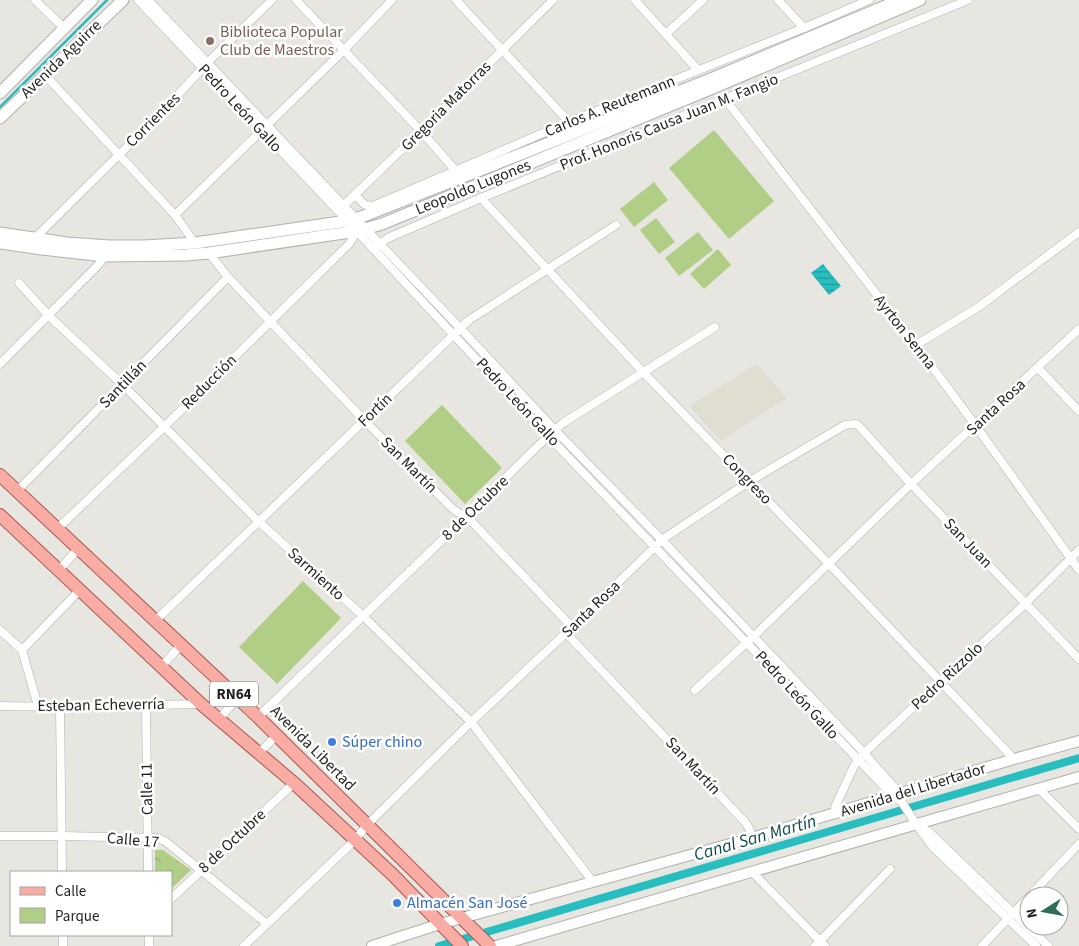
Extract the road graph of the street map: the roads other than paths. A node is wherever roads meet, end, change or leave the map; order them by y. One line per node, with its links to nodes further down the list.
1 (35, 0): 18 (street)
2 (92, 0): 18 (main road)
3 (123, 0): 25 (main road, Avenida Aguirre)
4 (138, 0): 23 (street, Pedro León Gallo)
5 (148, 0): 23 (street, Pedro León Gallo)
6 (272, 0): 23 (street, Corrientes)
7 (296, 0): 22 (street)
8 (392, 0): 22 (street)
9 (456, 0): 21 (street)
10 (553, 0): 21 (street, Gregoria Matorras)
11 (635, 0): 20 (street)
12 (703, 0): 20 (street)
13 (778, 0): 19 (street)
14 (869, 0): 19 (street, Carlos A. Reutemann)
15 (900, 0): 38 (main road, Leopoldo Lugones)
16 (920, 0): 40 (main road, Leopoldo Lugones)
17 (968, 0): 27 (street, Prof. Honoris Causa Juan M. Fangio)
18 (64, 28): 26 (main road)
19 (804, 28): 24 (street, Carlos A. Reutemann)
20 (666, 34): 24 (street)
21 (503, 49): 29 (street); 31 (street, Gregoria Matorras)
22 (344, 50): 30 (street); 31 (street)
23 (205, 65): 30 (street, Pedro León Gallo); 32 (street, Corrientes)
24 (698, 70): 29 (street, Carlos A. Reutemann)
25 (46, 75): 28 (main road, Avenida Aguirre); 32 (street)
26 (0, 93)
27 (725, 99): 35 (street, Prof. Honoris Causa Juan M. Fangio); 57 (street, Ayrton Senna)
28 (0, 118)
29 (570, 122): 33 (street, Carlos A. Reutemann)
30 (264, 128): 36 (street, Pedro León Gallo); 37 (street)
31 (421, 131): 33 (street); 34 (street, Gregoria Matorras)
32 (119, 154): 37 (street); 43 (street, Corrientes)
33 (456, 171): 34 (street, Carlos A. Reutemann)
34 (355, 196): 36 (street, Gregoria Matorras)
35 (481, 198): 46 (street, Prof. Honoris Causa Juan M. Fangio); 49 (street, Congreso)
36 (341, 208): 38 (street, Pedro León Gallo)
37 (175, 215): 45 (street)
38 (352, 220): 40 (street, Pedro León Gallo); 45 (main road, Leopoldo Lugones)
39 (616, 225): 49 (street, Fortín)
40 (361, 230): 46 (street, Pedro León Gallo); 47 (main road, Leopoldo Lugones); 53 (street, Reducción)
41 (1079, 232): 57 (street)
42 (0, 233): 43 (main road, Leopoldo Lugones)
43 (34, 239): 45 (main road, Leopoldo Lugones)
44 (0, 243): 48 (main road, Leopoldo Lugones)
45 (195, 243)
46 (377, 247): 56 (street, Pedro León Gallo)
47 (209, 253): 48 (main road, Leopoldo Lugones); 50 (street, San Martín)
48 (104, 256): 52 (street)
49 (548, 269): 56 (street, Fortín); 60 (street, Congreso)
50 (228, 277): 53 (street, San Martín); 61 (street, Santillán)
51 (19, 283): 52 (street, Sarmiento)
52 (49, 316): 58 (street); 61 (street, Sarmiento)
53 (270, 321): 63 (street, San Martín); 66 (street, Reducción)
54 (715, 327): 60 (street, 8 de Octubre)
55 (1079, 329): 59 (street, Santa Rosa)
56 (457, 331): 63 (street, Fortín); 67 (street, Pedro León Gallo); 68 (street, Pedro León Gallo)
57 (916, 345): 65 (street, Ayrton Senna)
58 (0, 364)
59 (1038, 368): 62 (street); 65 (street, Santa Rosa)
60 (644, 373): 67 (street, 8 de Octubre); 70 (street, Congreso)
61 (122, 384): 66 (street, Sarmiento); 72 (street, Santillán)
62 (1079, 411)
63 (364, 420): 74 (street, San Martín); 75 (street, Fortín)
64 (859, 426): 70 (street, Santa Rosa); 71 (street, San Juan)
65 (976, 426): 71 (street, Santa Rosa); 81 (street, Ayrton Senna)
66 (164, 427): 75 (street, Sarmiento); 76 (street, Reducción)
67 (555, 430): 68 (street, 8 de Octubre); 77 (street, Pedro León Gallo)
68 (548, 436): 74 (street, 8 de Octubre); 78 (street, Pedro León Gallo)
69 (0, 475): 72 (main road, Avenida Libertad / RN64)
70 (750, 481): 77 (street, Santa Rosa); 82 (street, Congreso)
71 (911, 484): 82 (street, Santa Rosa); 86 (street, San Juan)
72 (17, 491): 76 (main road, Avenida Libertad / RN64)
73 (0, 515): 83 (main road, RN64)
74 (465, 518): 87 (street, 8 de Octubre); 90 (street, San Martín)
75 (258, 521): 87 (street, Sarmiento); 88 (street, Fortín)
76 (57, 529): 79 (main road, Avenida Libertad / RN64)
77 (662, 540): 78 (street, Santa Rosa); 91 (street, Pedro León Gallo)
78 (655, 547): 90 (street, Santa Rosa); 92 (street, Pedro León Gallo)
79 (78, 549): 83 (street); 88 (main road, Avenida Libertad / RN64)
80 (1079, 550): 81 (street, Pedro Rizzolo)
81 (1070, 558): 84 (street, Ayrton Senna); 86 (street, Pedro Rizzolo)
82 (829, 564): 91 (street, Santa Rosa); 97 (street, Congreso)
83 (59, 570): 85 (main road, RN64)
84 (1079, 570)
85 (80, 590): 94 (street); 96 (main road, RN64)
86 (1026, 603): 95 (street, San Juan); 97 (street, Pedro Rizzolo)
87 (362, 615): 105 (street, 8 de Octubre); 107 (street, Sarmiento)
88 (155, 621): 93 (main road, Avenida Libertad / RN64)
89 (0, 630): 94 (street)
90 (570, 630): 107 (street, Santa Rosa); 125 (street, San Martín)
91 (754, 636): 92 (street, Santa Rosa); 111 (street, Pedro León Gallo)
92 (747, 643): 98 (street, Santa Rosa); 113 (street, Pedro León Gallo)
93 (181, 645): 96 (street); 99 (main road, Avenida Libertad / RN64)
94 (22, 650): 103 (street)
95 (1079, 659)
96 (161, 667): 100 (main road, RN64)
97 (941, 682): 111 (street, Pedro Rizzolo); 112 (street, Congreso)
98 (695, 690)
99 (238, 698): 105 (main road, Avenida Libertad / RN64); 106 (street)
100 (202, 704): 101 (street, Esteban Echeverría); 106 (main road, RN64)
101 (146, 705): 104 (street, Esteban Echeverría); 124 (street, Calle 11)
102 (0, 706): 103 (street, Esteban Echeverría)
103 (38, 706): 104 (street, Esteban Echeverría)
104 (60, 707): 123 (street)
105 (258, 717): 108 (main road, Avenida Libertad / RN64)
106 (219, 720): 110 (main road, RN64)
107 (471, 722): 120 (street, Santa Rosa); 133 (street, Sarmiento)
108 (277, 735): 110 (street); 120 (main road, Avenida Libertad / RN64)
109 (1079, 741): 112 (street, Avenida del Libertador)
110 (259, 753): 115 (main road, RN64)
111 (864, 753): 113 (street, Pedro Rizzolo); 117 (street, Pedro León Gallo)
112 (1014, 759): 117 (street, Avenida del Libertador)
113 (858, 760): 117 (street, Pedro León Gallo); 118 (street, Pedro Rizzolo)
114 (1079, 777): 116 (street, Avenida del Libertador)
115 (294, 783): 126 (main road, RN64); 129 (street, 8 de Octubre)
116 (1039, 789): 119 (street, Avenida del Libertador); 121 (street)
117 (898, 797): 118 (street, Avenida del Libertador); 119 (street, Pedro León Gallo)
118 (836, 814): 125 (street, Avenida del Libertador)
119 (914, 821): 132 (street, Avenida del Libertador); 135 (street, Pedro León Gallo)
120 (368, 825): 126 (street, Santa Rosa); 136 (main road, Avenida Libertad / RN64)
121 (1079, 829)
122 (0, 836): 123 (street, Calle 17)
123 (62, 836): 124 (street, Calle 17); 130 (street)
124 (148, 838): 129 (street, Calle 17); 131 (street, Calle 11)
125 (752, 838): 133 (street, Avenida del Libertador)
126 (356, 840): 137 (street, Santa Rosa); 138 (main road, RN64)
127 (1079, 844): 135 (street)
128 (890, 869): 140 (street)
129 (201, 870): 134 (street, 8 de Octubre); 137 (street, Calle 17)
130 (62, 871)
131 (148, 871)
132 (752, 872): 140 (street); 144 (street, Avenida del Libertador)
133 (593, 882): 136 (street, Avenida del Libertador)
134 (172, 898)
135 (1010, 915): 145 (street); 146 (street, Pedro León Gallo); 147 (street, Pedro León Gallo)
136 (465, 922): 138 (street, Avenida del Libertador); 139 (main road, Avenida Libertad / RN64)
137 (267, 924): 141 (street, Santa Rosa)
138 (444, 928): 142 (street, Avenida del Libertador); 143 (main road, RN64)
139 (487, 943)
140 (820, 944)
141 (244, 946)
142 (372, 946)
143 (462, 946)
144 (496, 946)
145 (982, 946)
146 (1036, 946)
147 (1048, 946)

